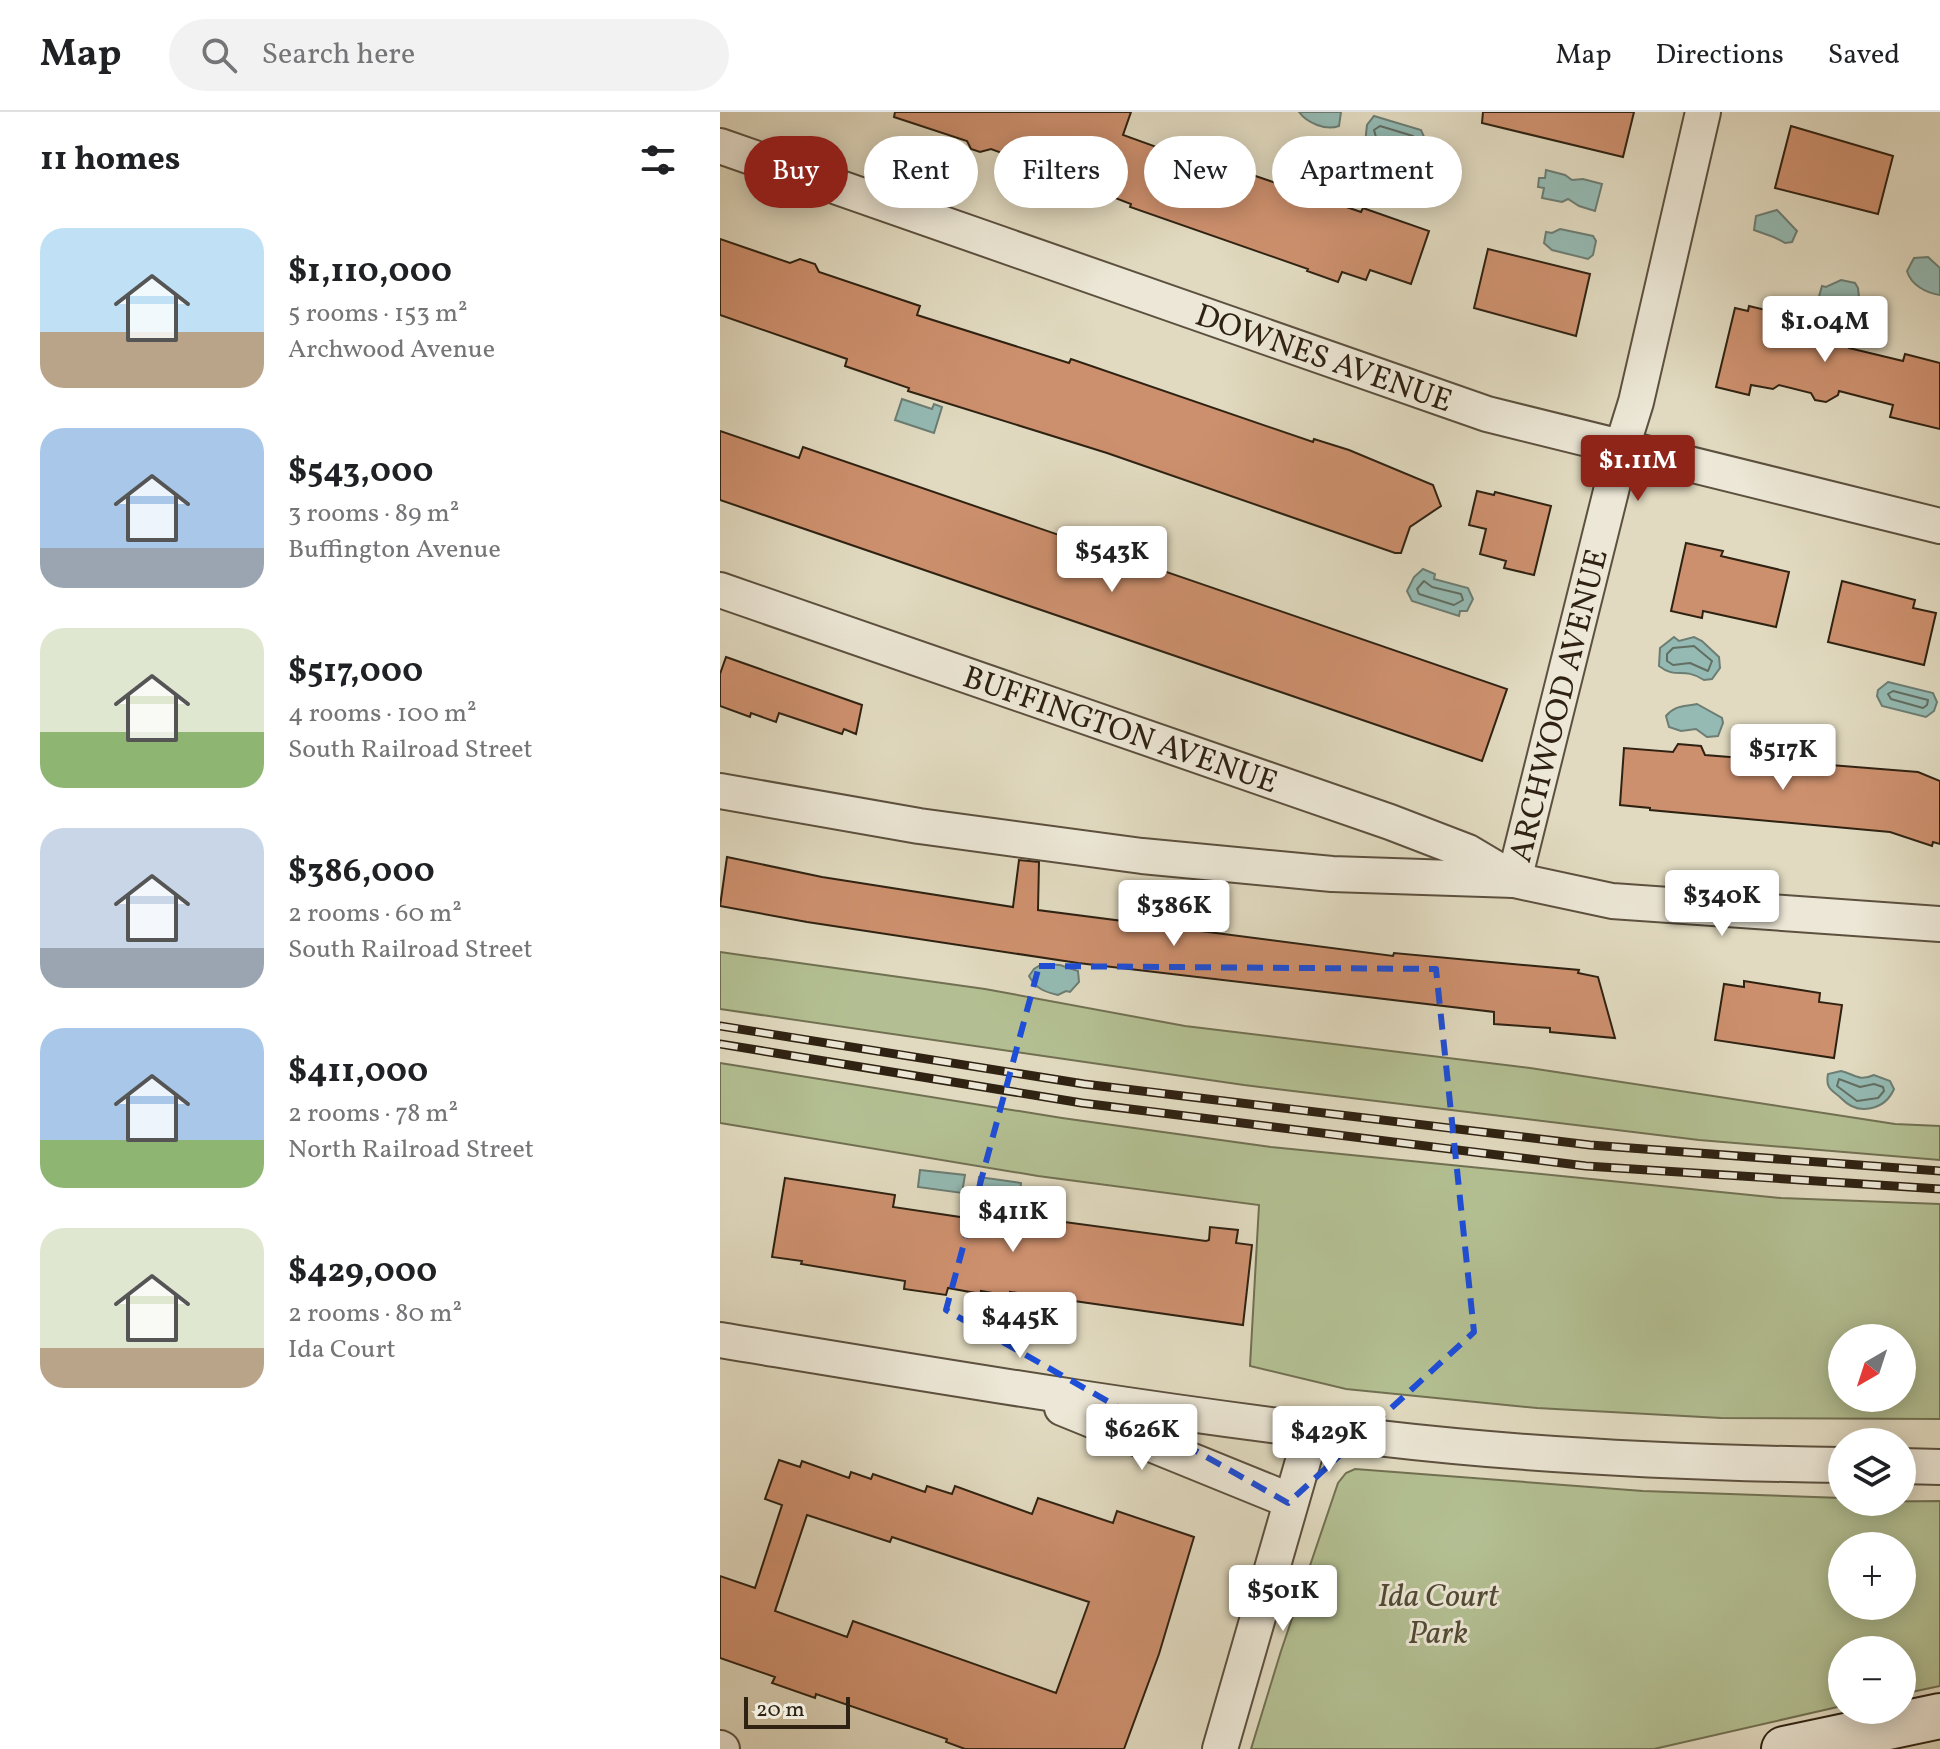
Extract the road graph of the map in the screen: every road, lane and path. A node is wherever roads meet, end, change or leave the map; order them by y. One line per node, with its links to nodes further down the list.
1 (1703, 112): 3 (street, ARCHWOOD AVENUE)
2 (720, 146): 3 (street, DOWNES AVENUE)
3 (1622, 447): 4 (street, DOWNES AVENUE); 7 (street, ARCHWOOD AVENUE)
4 (1940, 526)
5 (720, 590): 7 (street, BUFFINGTON AVENUE)
6 (720, 791): 7 (street)
7 (1514, 880): 8 (street)
8 (1940, 924)
9 (720, 1340): 10 (street)
10 (1015, 1388): 11 (street); 15 (street)
11 (1312, 1430): 12 (street); 15 (street)
12 (1828, 1465)
13 (1916, 1466): 14 (street)
14 (1940, 1467)
15 (1291, 1501): 17 (street)
16 (1940, 1716): 18 (main road)
17 (1220, 1749)
18 (1784, 1749)

